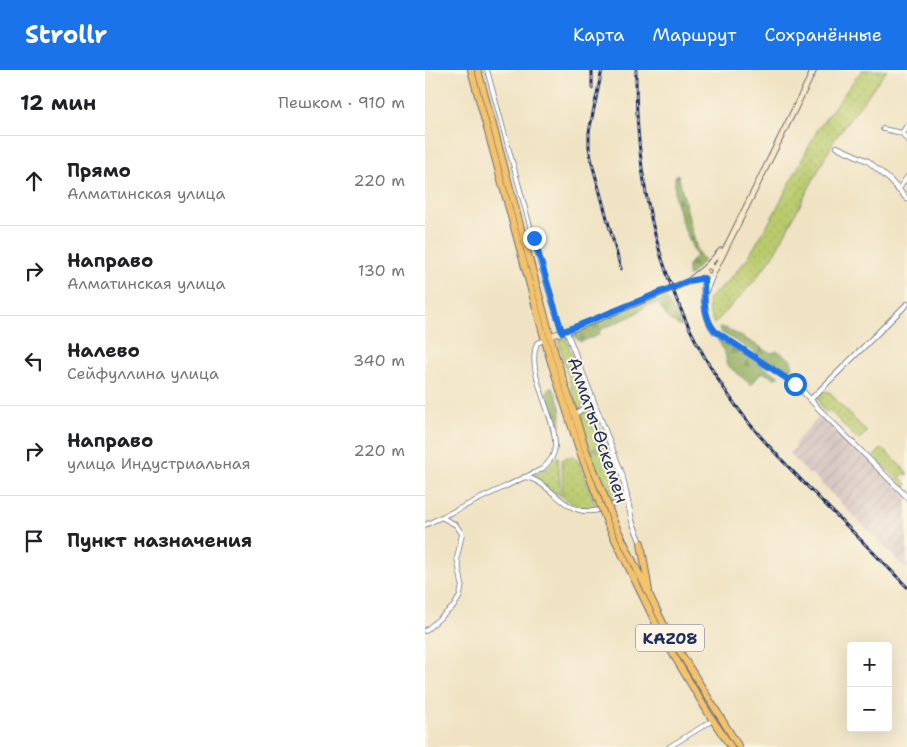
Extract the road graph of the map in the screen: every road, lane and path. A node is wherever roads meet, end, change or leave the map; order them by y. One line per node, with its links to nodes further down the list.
1 (471, 70): 19 (highway, Алматы-Өскемен / KAZ08)
2 (478, 70): 19 (highway, Алматы-Өскемен / KAZ08)
3 (487, 70): 18 (street)
4 (814, 70): 13 (main road)
5 (907, 124): 7 (street)
6 (883, 129): 7 (street)
7 (901, 132): 8 (street)
8 (907, 140)
9 (837, 147): 11 (street)
10 (907, 178): 11 (street)
11 (898, 190): 12 (street)
12 (907, 199)
13 (726, 245): 14 (main road); 14 (main road)
14 (708, 273): 15 (main road); 15 (main road); 16 (street); 16 (street)
15 (689, 281): 18 (main road)
16 (705, 295): 20 (street)
17 (907, 304): 20 (street)
18 (564, 331): 19 (main road); 21 (street)
19 (547, 338): 22 (highway, Алматы-Өскемен / KAZ08); 23 (street); 25 (highway, Алматы-Өскемен / KAZ08)
20 (811, 399): 26 (street)
21 (593, 402): 22 (street); 24 (street)
22 (575, 414): 25 (highway, Алматы-Өскемен / KAZ08)
23 (524, 477): 28 (street); 29 (street)
24 (627, 495): 27 (street); 32 (street)
25 (601, 497): 30 (highway, Алматы-Өскемен / KAZ08, bridge)
26 (907, 497)
27 (612, 505)
28 (599, 510)
29 (441, 517): 31 (street); 34 (street)
30 (611, 523): 33 (highway, Алматы-Өскемен / KAZ08); 35 (highway, Алматы-Өскемен / KAZ08)
31 (425, 525)
32 (641, 543): 33 (highway)
33 (649, 597): 38 (highway, Алматы-Өскемен / KAZ08)
34 (425, 630)
35 (713, 720): 36 (street); 37 (highway, Алматы-Өскемен / KAZ08)
36 (669, 747)
37 (731, 747)
38 (739, 747)

